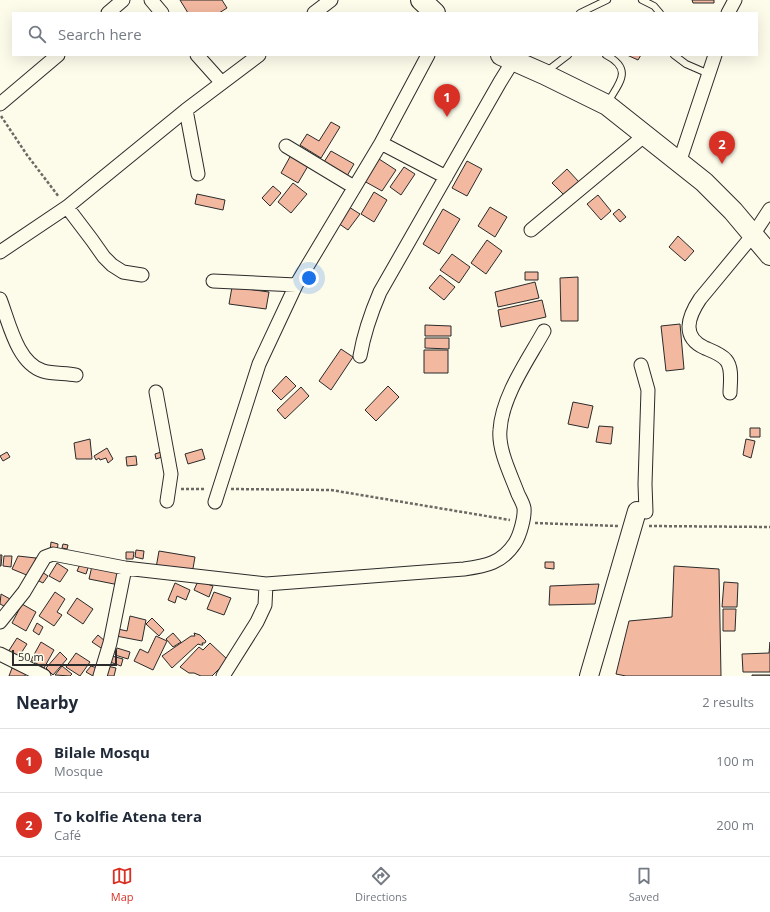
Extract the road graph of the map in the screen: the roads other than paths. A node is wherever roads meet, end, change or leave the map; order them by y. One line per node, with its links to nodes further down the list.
1 (123, 0): 7 (street)
2 (151, 0): 8 (street)
3 (331, 0): 9 (street)
4 (421, 0): 10 (main road)
5 (607, 0): 11 (lane)
6 (642, 0): 12 (lane)
7 (109, 12)
8 (161, 12)
9 (315, 12)
10 (434, 12)
11 (582, 12)
12 (659, 12)
13 (57, 56): 25 (street)
14 (198, 56): 24 (street)
15 (258, 56): 24 (street)
16 (427, 56): 29 (street)
17 (567, 56): 22 (lane)
18 (608, 56): 26 (lane)
19 (675, 56): 23 (lane)
20 (715, 56): 23 (street)
21 (511, 57): 22 (main road); 33 (street)
22 (544, 74): 26 (main road)
23 (708, 74): 31 (street)
24 (222, 83): 27 (street)
25 (0, 104)
26 (607, 105): 28 (main road)
27 (186, 110): 32 (street); 35 (street)
28 (644, 136): 31 (main road); 37 (street)
29 (381, 143): 33 (street); 34 (street)
30 (286, 146): 34 (street)
31 (679, 163): 38 (main road)
32 (198, 174)
33 (446, 177): 46 (street)
34 (354, 187): 43 (street)
35 (66, 206): 39 (street); 41 (street)
36 (770, 209): 38 (street)
37 (531, 230)
38 (753, 235): 40 (main road); 50 (street)
39 (0, 252)
40 (770, 255)
41 (142, 275)
42 (213, 281): 43 (street)
43 (296, 285): 52 (street)
44 (0, 299): 48 (street)
45 (544, 331): 55 (street)
46 (360, 356)
47 (641, 365): 53 (street)
48 (76, 375)
49 (156, 392): 51 (street)
50 (730, 393)
51 (167, 495)
52 (215, 502)
53 (639, 519): 61 (main road); 62 (main road)
54 (125, 568): 55 (street); 56 (street); 59 (street)
55 (266, 584): 60 (street)
56 (0, 622)
57 (0, 654): 58 (street)
58 (44, 676)
59 (100, 676)
60 (223, 676)
61 (589, 676)
62 (600, 676)

